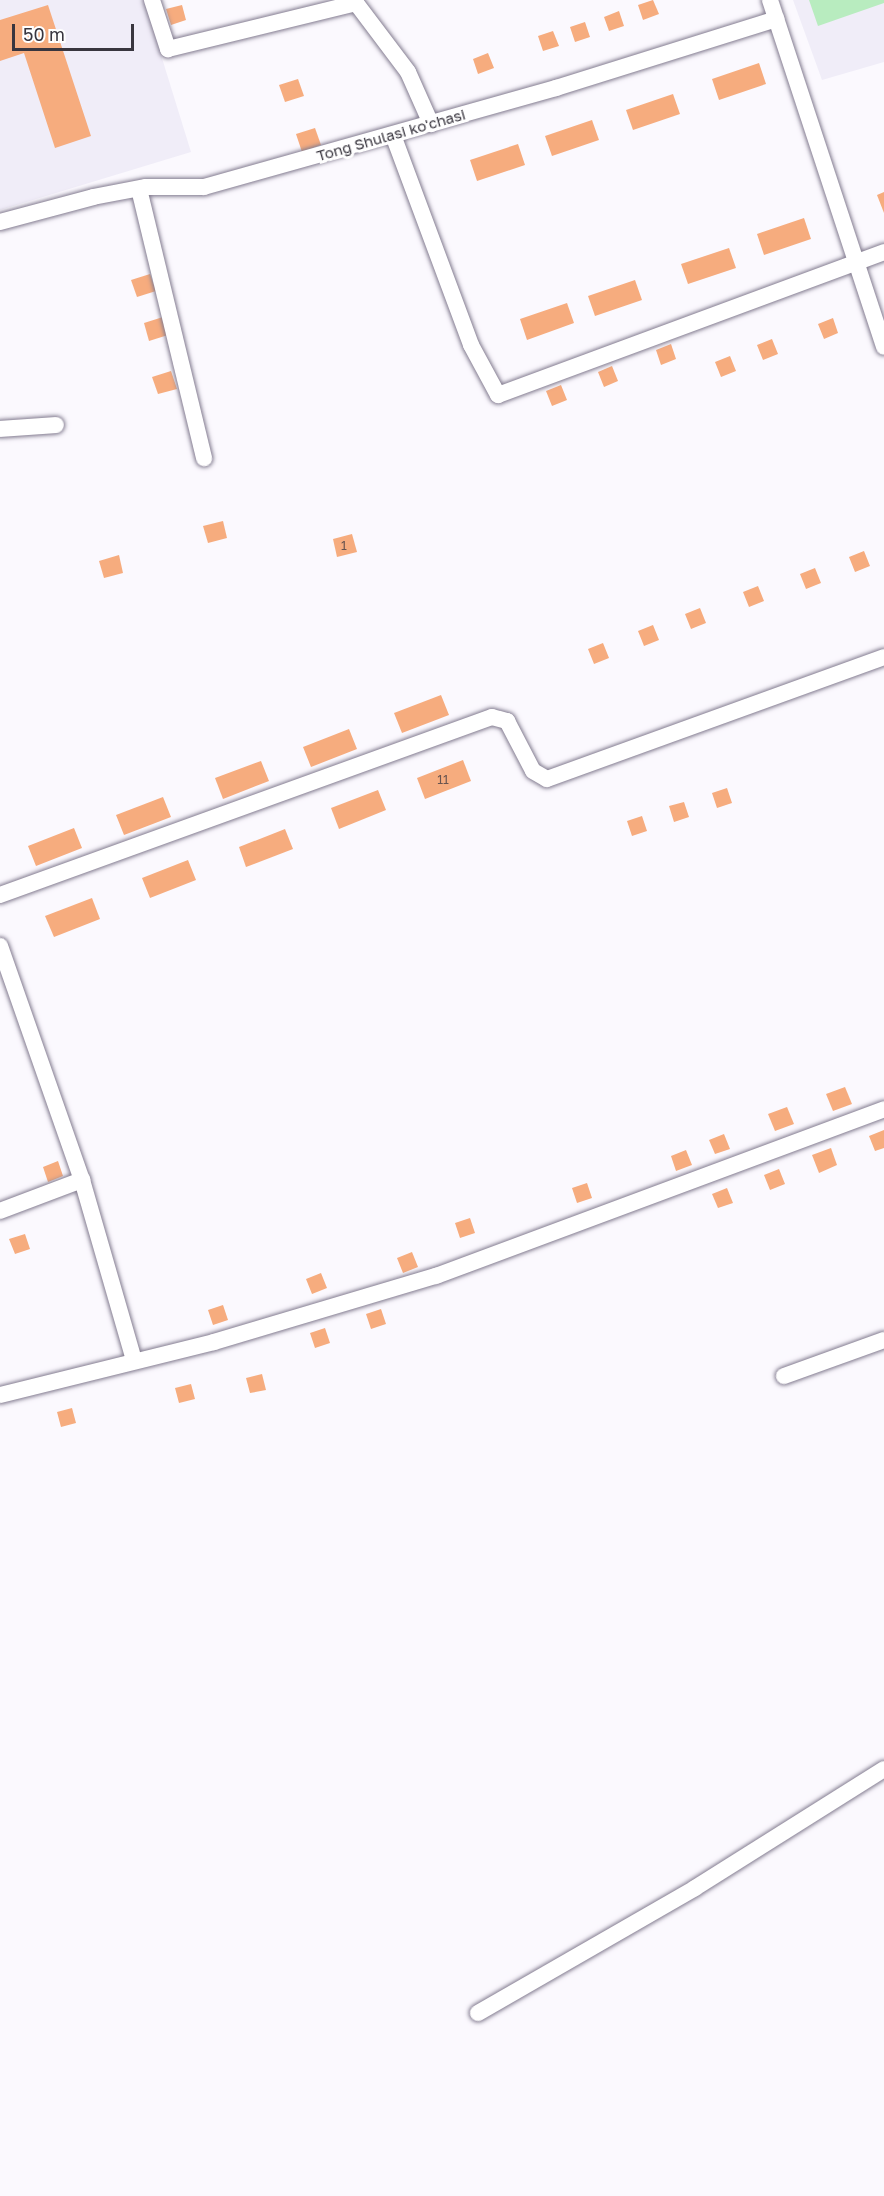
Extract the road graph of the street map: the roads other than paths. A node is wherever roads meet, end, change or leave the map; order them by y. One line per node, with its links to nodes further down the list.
1 (152, 0): 4 (street)
2 (770, 0): 3 (street)
3 (776, 18): 4 (street, Tong Shulasi ko'chasi); 9 (street)
4 (431, 124): 5 (street, Tong Shulasi ko'chasi)
5 (393, 135): 6 (street, Tong Shulasi ko'chasi); 9 (street)
6 (139, 189): 7 (street, Tong Shulasi ko'chasi); 13 (street)
7 (0, 222)
8 (884, 252): 9 (street)
9 (855, 261): 10 (street)
10 (884, 347)
11 (56, 425): 12 (street)
12 (0, 429)
13 (204, 458)
14 (884, 657): 15 (street)
15 (0, 895)
16 (0, 946): 18 (street)
17 (884, 1109): 21 (street)
18 (82, 1180): 19 (street); 21 (street)
19 (0, 1211)
20 (884, 1340): 22 (street)
21 (134, 1360): 23 (street)
22 (784, 1376)
23 (0, 1395)
24 (884, 1769): 25 (street)
25 (478, 2013)

